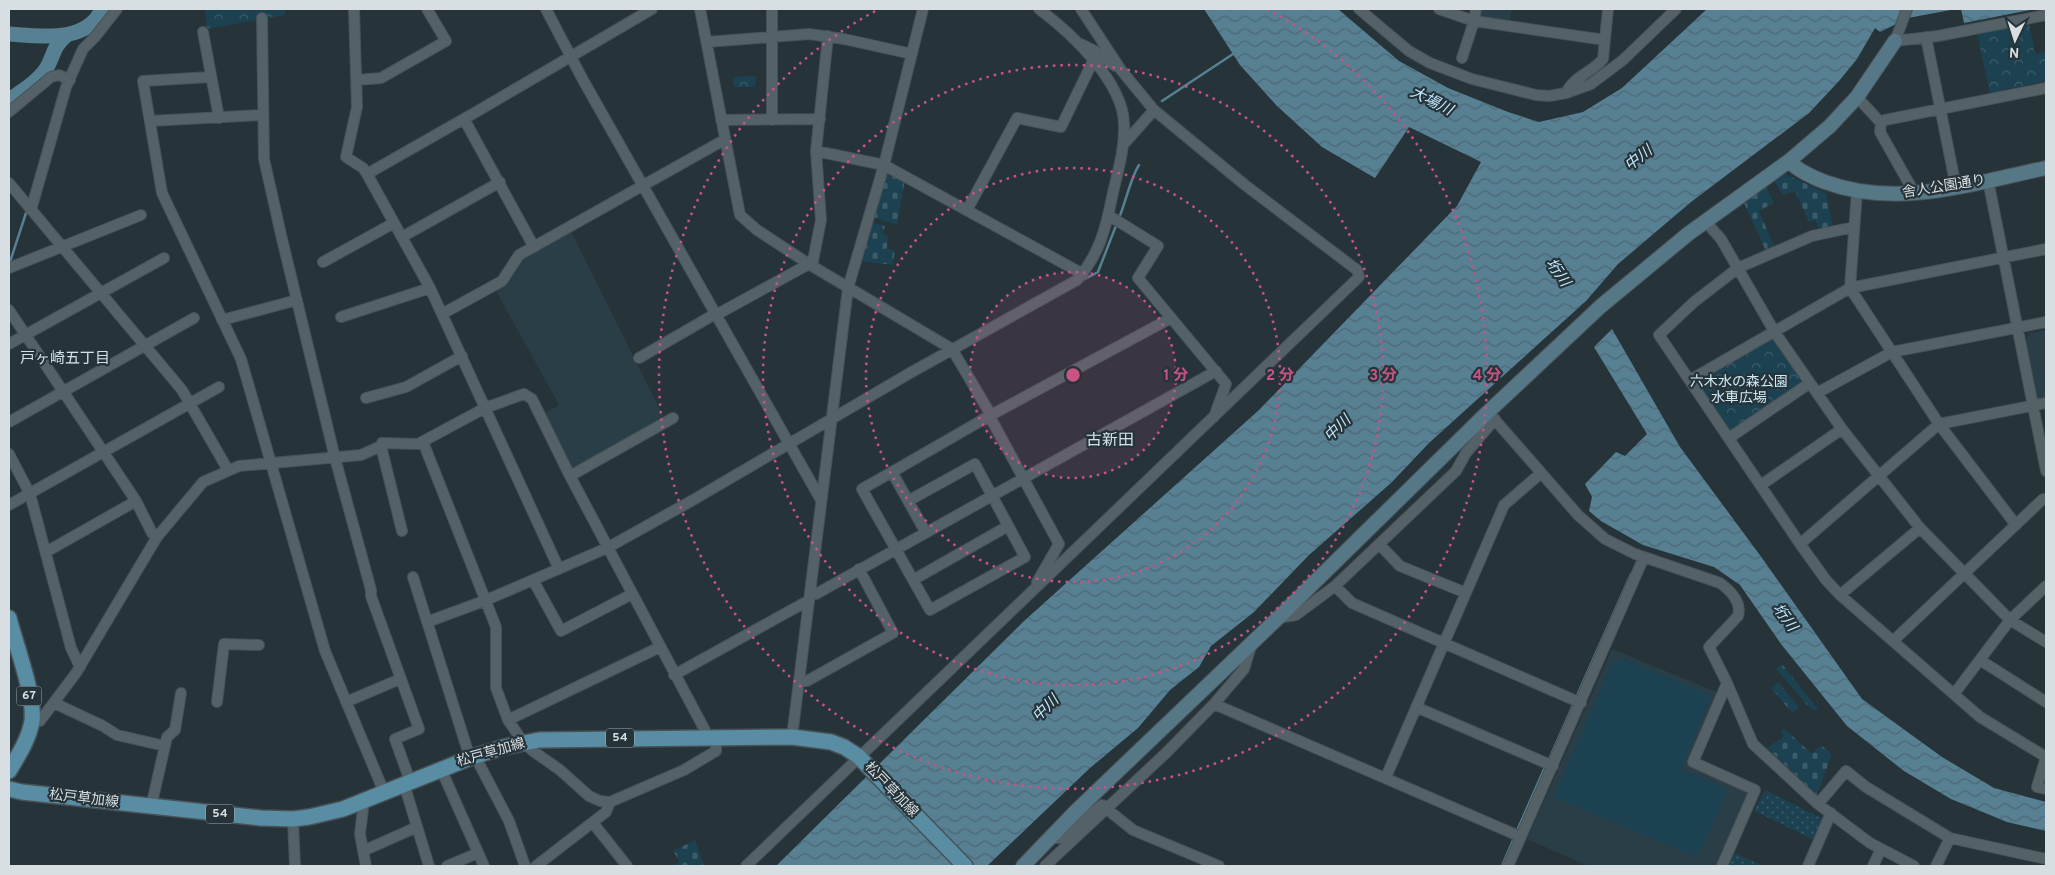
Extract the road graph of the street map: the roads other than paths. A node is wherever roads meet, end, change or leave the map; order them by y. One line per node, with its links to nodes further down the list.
1 (117, 9): 34 (street)
2 (354, 9): 35 (street)
3 (428, 9): 35 (street)
4 (546, 9): 29 (street)
5 (652, 9): 29 (street)
6 (700, 9): 26 (street)
7 (772, 9): 21 (street)
8 (924, 9): 28 (street)
9 (1039, 9): 27 (street)
10 (1081, 9): 32 (street)
11 (1359, 9): 37 (street)
12 (1439, 9): 19 (street)
13 (1476, 9): 19 (street)
14 (1608, 9): 24 (street)
15 (1676, 9): 37 (street)
16 (1907, 9): 25 (street)
17 (2046, 15): 23 (street)
18 (262, 18): 42 (street)
19 (1474, 20): 24 (street); 30 (street)
20 (203, 32): 33 (street)
21 (772, 36): 22 (street); 26 (street); 47 (street)
22 (828, 36): 28 (street); 45 (street)
23 (1926, 37): 25 (street); 39 (street)
24 (1605, 40): 37 (street)
25 (1895, 41): 38 (street)
26 (707, 42): 46 (street)
27 (1080, 44): 31 (street); 32 (street)
28 (912, 54): 54 (street)
29 (571, 56): 44 (street); 60 (street)
30 (1462, 58)
31 (1093, 61): 51 (street); 66 (street)
32 (1121, 70): 40 (street)
33 (210, 77): 43 (street); 48 (street)
34 (70, 80): 41 (street); 65 (street)
35 (357, 80): 56 (street)
36 (2046, 88): 39 (street)
37 (1566, 93)
38 (1857, 97): 49 (street); 53 (street)
39 (1941, 108): 49 (street); 61 (street)
40 (1154, 110): 51 (street); 119 (street)
41 (9, 112)
42 (262, 115): 43 (street); 87 (street)
43 (219, 118): 48 (street)
44 (464, 119): 56 (street); 58 (street)
45 (820, 119): 47 (street); 52 (street)
46 (721, 120): 47 (street); 50 (street)
47 (772, 120)
48 (150, 121): 94 (street)
49 (1881, 123): 63 (street)
50 (724, 140): 60 (street); 79 (street)
51 (1123, 145): 68 (street)
52 (816, 151): 54 (street); 79 (street)
53 (1789, 161): 62 (street, 舎人公園通り); 69 (street)
54 (884, 166): 66 (street); 84 (street)
55 (2046, 168): 57 (street, 舎人公園通り)
56 (367, 174): 70 (street)
57 (1988, 180): 61 (street, 舎人公園通り); 77 (street)
58 (500, 182): 72 (street); 74 (street)
59 (9, 183): 64 (street)
60 (643, 185): 74 (street); 90 (street)
61 (1956, 186): 63 (street, 舎人公園通り)
62 (1857, 191): 63 (street, 舎人公園通り); 71 (street)
63 (1915, 194)
64 (14, 197): 65 (street)
65 (31, 210): 73 (street)
66 (966, 210): 82 (street)
67 (141, 215): 73 (street)
68 (1108, 215): 82 (street); 93 (street)
69 (1705, 222): 81 (street); 117 (street)
70 (394, 223): 72 (street); 78 (street)
71 (1854, 227): 81 (street); 85 (street)
72 (402, 237): 83 (street)
73 (62, 246): 80 (street); 86 (street)
74 (534, 247): 89 (street)
75 (2046, 250): 77 (street)
76 (164, 258): 86 (street)
77 (2004, 258): 85 (street); 96 (street)
78 (323, 262)
79 (810, 265): 84 (street); 90 (street)
80 (9, 268)
81 (1738, 268): 97 (street); 106 (street)
82 (1083, 274): 101 (street)
83 (430, 288): 89 (street); 92 (street)
84 (848, 288): 101 (street); 120 (street)
85 (1850, 288): 97 (street); 102 (street)
86 (100, 293): 98 (street); 100 (street)
87 (297, 300): 94 (street); 130 (street)
88 (9, 310): 98 (street)
89 (442, 314): 103 (street)
90 (716, 315): 104 (street); 126 (street)
91 (194, 318): 100 (street)
92 (341, 318)
93 (1170, 318): 105 (street); 116 (street)
94 (222, 320): 131 (street)
95 (2046, 322): 96 (street)
96 (2018, 328): 102 (street); 114 (street)
97 (1774, 331): 106 (street); 107 (street)
98 (25, 335): 99 (street); 109 (street)
99 (9, 344)
100 (144, 345): 109 (street); 113 (street)
101 (952, 349): 116 (street); 120 (street)
102 (1892, 352): 110 (street); 122 (street)
103 (462, 356): 111 (street); 115 (street)
104 (639, 358)
105 (1216, 372): 119 (street); 138 (street)
106 (1690, 380): 124 (street)
107 (1810, 383): 110 (street); 124 (street)
108 (220, 387): 113 (street)
109 (63, 391): 121 (street); 128 (street)
110 (1817, 393): 123 (street)
111 (366, 398)
112 (2046, 403): 114 (street)
113 (190, 404): 128 (street); 132 (street)
114 (2033, 406): 122 (street); 133 (street)
115 (486, 408): 125 (street); 136 (street); 159 (street)
116 (990, 416): 134 (street); 138 (street)
117 (1491, 416): 135 (street); 153 (street); 174 (street)
118 (673, 418): 136 (street)
119 (1214, 418): 167 (street)
120 (832, 419): 126 (street); 143 (street)
121 (9, 422)
122 (1939, 424): 137 (street); 147 (street)
123 (1842, 429): 137 (street); 139 (street)
124 (1729, 438): 139 (street)
125 (423, 442): 127 (street); 172 (street)
126 (789, 443): 143 (street); 155 (street)
127 (381, 446): 130 (street); 150 (street)
128 (104, 452): 140 (street); 144 (street)
129 (9, 454): 140 (street)
130 (335, 458): 131 (street); 186 (street)
131 (271, 463): 132 (street); 192 (street)
132 (228, 470): 152 (street)
133 (2046, 471)
134 (892, 472): 145 (street); 156 (street)
135 (1542, 473): 158 (street); 168 (street)
136 (570, 476): 155 (street)
137 (1878, 476): 149 (street); 154 (street)
138 (1023, 478): 141 (street); 167 (street)
139 (1760, 485): 154 (street)
140 (30, 494): 146 (street); 157 (street)
141 (992, 496): 145 (street); 148 (street); 151 (street)
142 (2046, 499): 147 (street)
143 (822, 500): 171 (street)
144 (136, 501): 152 (street); 157 (street)
145 (908, 501): 151 (street)
146 (9, 506)
147 (2016, 525): 161 (street)
148 (1008, 526): 164 (street); 164 (street)
149 (1920, 528): 161 (street); 170 (street)
150 (402, 532)
151 (926, 533): 156 (street)
152 (157, 537): 184 (street)
153 (1379, 544): 165 (street); 168 (street)
154 (1800, 544): 170 (street)
155 (608, 548): 159 (street); 169 (street)
156 (896, 550): 160 (street); 164 (street)
157 (46, 552): 184 (street)
158 (1644, 557): 188 (street); 195 (street)
159 (559, 569): 163 (street)
160 (859, 569): 171 (street); 187 (street)
161 (1965, 574): 175 (street); 177 (street)
162 (413, 577): 176 (street)
163 (534, 580): 169 (street); 172 (street)
164 (913, 580)
165 (1335, 586): 174 (street); 180 (street)
166 (2046, 586): 175 (street)
167 (1035, 588): 206 (street)
168 (1466, 593): 180 (street)
169 (632, 594): 182 (street)
170 (1840, 596): 177 (street)
171 (809, 598): 185 (street); 187 (street)
172 (484, 601): 176 (street); 198 (street)
173 (9, 618): 199 (main road, 67)
174 (1278, 618): 178 (street)
175 (2010, 620): 179 (street); 183 (street)
176 (427, 622): 204 (street)
177 (1893, 641): 190 (street)
178 (1253, 642): 196 (street); 225 (street)
179 (2046, 642)
180 (1445, 643): 195 (street); 197 (street)
181 (259, 645): 191 (street)
182 (660, 647): 185 (street); 198 (street)
183 (1980, 660): 190 (street); 193 (street)
184 (80, 667): 194 (street)
185 (674, 675): 201 (street)
186 (400, 679): 192 (street); 211 (street)
187 (800, 681): 200 (street)
188 (1727, 683): 217 (street); 245 (street)
189 (181, 692): 203 (street)
190 (1954, 694): 205 (street)
191 (217, 702)
192 (346, 702): 214 (street)
193 (2046, 702)
194 (54, 703): 199 (street); 203 (street)
195 (1581, 703): 207 (street)
196 (1214, 704): 210 (street); 219 (street)
197 (1416, 707): 207 (street); 210 (street)
198 (508, 720): 202 (street)
199 (32, 723): 209 (main road, 67)
200 (792, 737): 201 (main road, 松戸草加線 / 54); 206 (main road, 松戸草加線 / 54)
201 (712, 738): 202 (main road, 松戸草加線 / 54); 216 (street)
202 (523, 742): 204 (main road, 松戸草加線 / 54); 216 (street)
203 (165, 746): 218 (street)
204 (472, 757): 208 (main road, 松戸草加線 / 54); 236 (street)
205 (2046, 757): 213 (street)
206 (861, 758): 239 (street); 240 (main road, 松戸草加線 / 54)
207 (1553, 766): 224 (street)
208 (441, 769): 211 (main road, 松戸草加線 / 54); 229 (street)
209 (9, 771)
210 (1386, 777): 224 (street)
211 (407, 782): 214 (main road, 松戸草加線 / 54); 223 (street)
212 (9, 789): 218 (main road, 松戸草加線 / 54)
213 (2046, 789)
214 (384, 792): 215 (main road, 松戸草加線 / 54)
215 (364, 800): 221 (main road, 松戸草加線 / 54); 228 (street)
216 (610, 802): 222 (street)
217 (1818, 804): 220 (street); 226 (street)
218 (152, 807): 221 (main road, 松戸草加線 / 54)
219 (1107, 807): 225 (street); 242 (street); 243 (street)
220 (1830, 813): 227 (street); 246 (street)
221 (293, 819): 232 (street)
222 (593, 823): 237 (street); 238 (street)
223 (417, 827): 228 (street); 231 (street)
224 (1516, 835): 244 (street)
225 (1051, 838): 241 (street)
226 (1950, 838): 230 (street); 249 (street)
227 (1881, 849): 247 (street); 248 (street)
228 (363, 851): 233 (street)
229 (478, 853): 234 (street); 235 (street)
230 (2046, 859)
231 (426, 865)
232 (295, 866)
233 (366, 866)
234 (447, 866)
235 (484, 866)
236 (525, 866)
237 (536, 866)
238 (627, 866)
239 (746, 866)
240 (965, 866)
241 (1023, 866)
242 (1046, 866)
243 (1218, 866)
244 (1508, 866)
245 (1722, 866)
246 (1808, 866)
247 (1873, 866)
248 (1914, 866)
249 (1936, 866)

